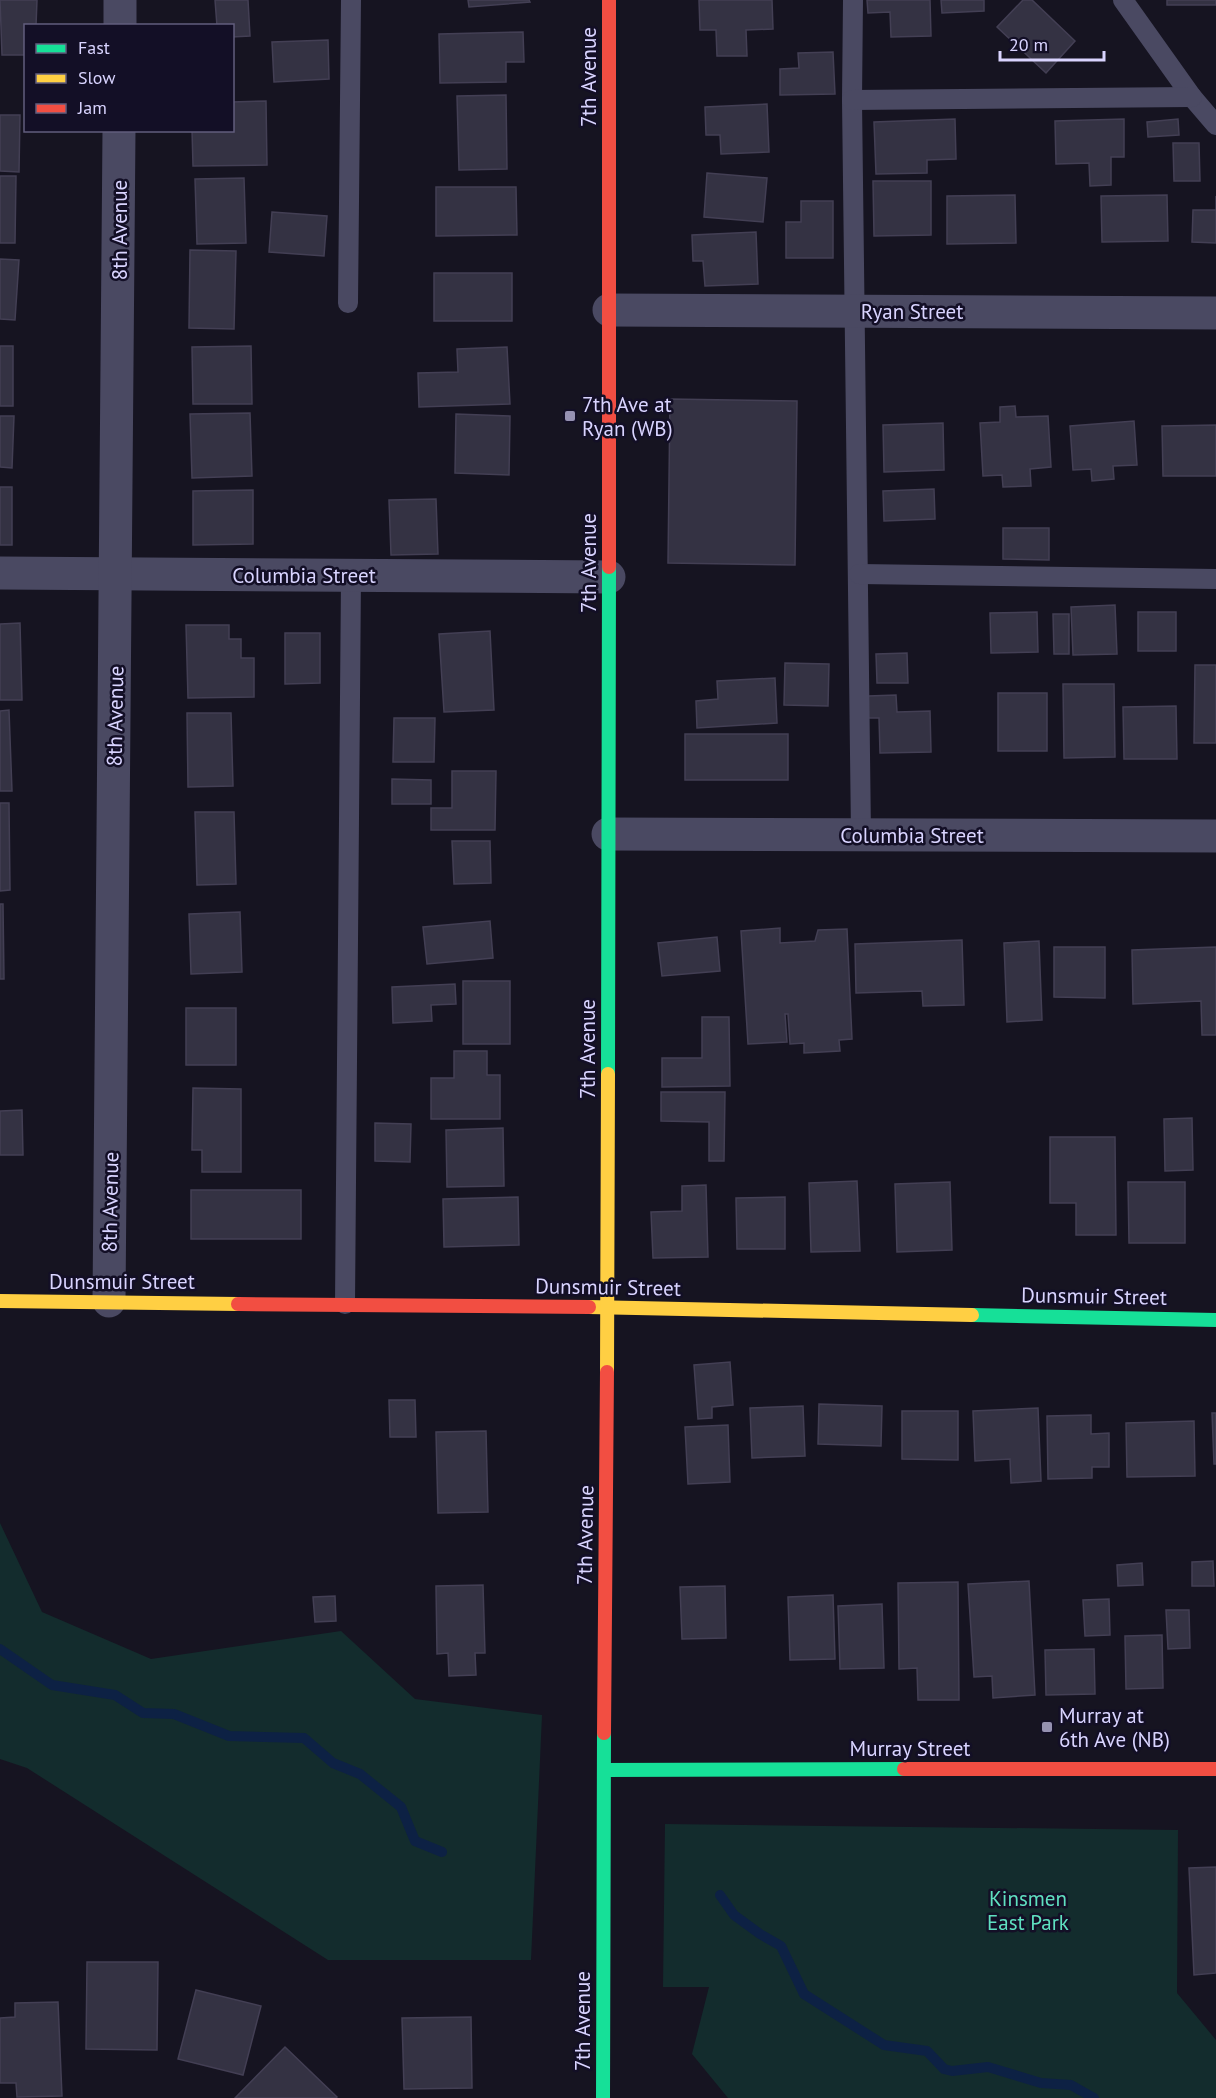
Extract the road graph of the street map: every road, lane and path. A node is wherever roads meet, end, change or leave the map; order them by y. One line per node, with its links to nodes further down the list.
1 (120, 0): 6 (street)
2 (351, 0): 11 (lane)
3 (609, 0): 12 (street, 7th Avenue)
4 (853, 0): 8 (lane)
5 (1123, 0): 7 (lane)
6 (120, 24)
7 (1192, 97): 8 (lane); 9 (lane)
8 (852, 100): 13 (lane)
9 (1216, 125)
10 (119, 132): 16 (street, 8th Avenue)
11 (348, 303)
12 (609, 310): 13 (street, Ryan Street); 19 (street, 7th Avenue)
13 (856, 311): 14 (street, Ryan Street); 17 (lane)
14 (1216, 313)
15 (0, 573): 16 (street, Columbia Street)
16 (117, 574): 18 (street, Columbia Street); 25 (street, 8th Avenue)
17 (859, 574): 20 (lane); 22 (lane)
18 (351, 576): 19 (street, Columbia Street); 26 (lane)
19 (609, 577): 21 (street, 7th Avenue)
20 (1216, 579)
21 (608, 834): 22 (street, Columbia Street); 27 (street, 7th Avenue)
22 (861, 835): 23 (street, Columbia Street)
23 (1216, 836)
24 (0, 1301): 25 (street, Dunsmuir Street)
25 (109, 1301): 26 (street, Dunsmuir Street)
26 (345, 1304): 27 (street, Dunsmuir Street)
27 (608, 1308): 28 (street, Dunsmuir Street); 30 (street, 7th Avenue)
28 (1216, 1320)
29 (1216, 1769): 30 (street, Murray Street)
30 (604, 1770): 31 (street, 7th Avenue)
31 (603, 2098)

